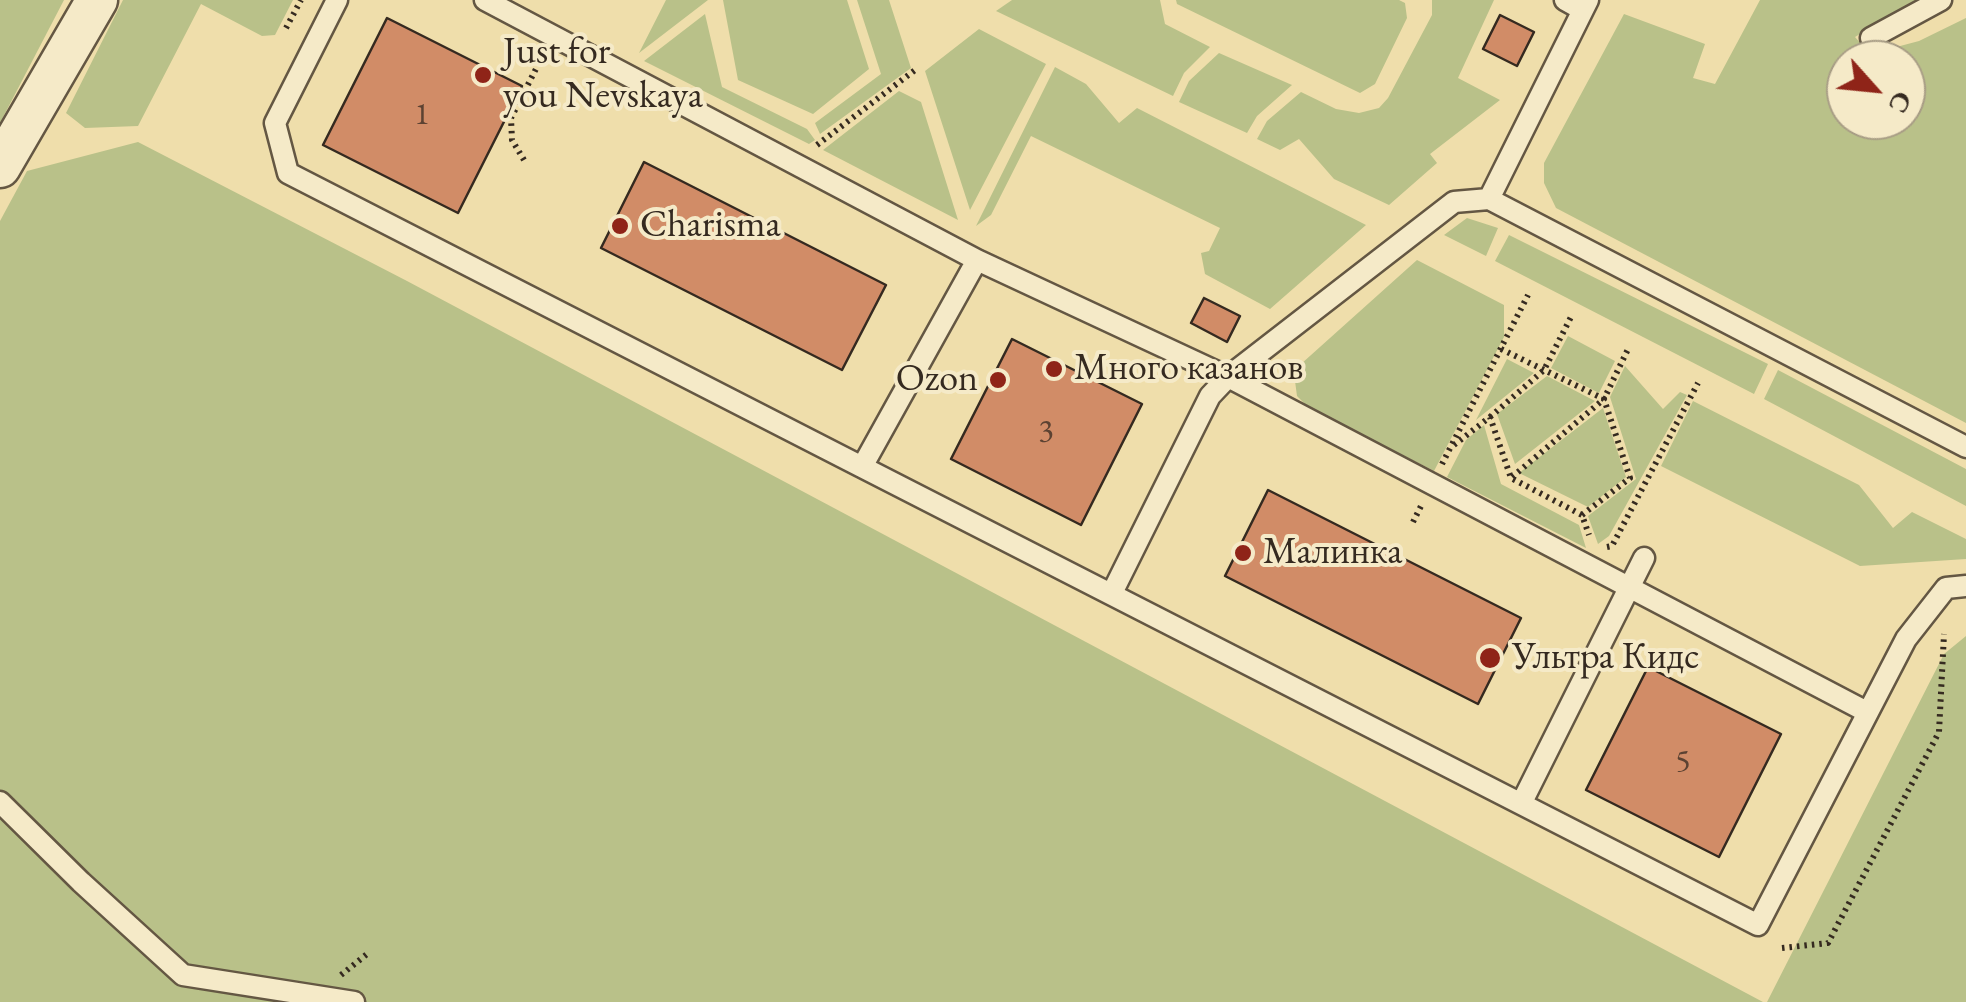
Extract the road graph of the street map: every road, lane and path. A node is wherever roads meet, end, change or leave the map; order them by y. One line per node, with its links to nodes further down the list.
1 (98, 0): 13 (street)
2 (301, 0): 7 (path)
3 (337, 0): 27 (lane)
4 (485, 0): 15 (lane)
5 (1940, 0): 8 (lane)
6 (1578, 3): 14 (lane)
7 (286, 28)
8 (1872, 38)
9 (541, 58): 12 (path)
10 (914, 70): 11 (path)
11 (808, 152)
12 (524, 160)
13 (0, 167)
14 (1489, 200): 21 (lane); 26 (lane)
15 (976, 260): 21 (lane); 27 (lane)
16 (1528, 296): 19 (path)
17 (1571, 318): 20 (path)
18 (1629, 347): 23 (path)
19 (1501, 349): 20 (path); 25 (path)
20 (1544, 370): 23 (path); 24 (path)
21 (1228, 376): 34 (lane); 36 (lane)
22 (1698, 382): 31 (path)
23 (1604, 398): 29 (path); 31 (path)
24 (1490, 417): 25 (path); 29 (path)
25 (1451, 447): 28 (path)
26 (1966, 447)
27 (862, 466): 36 (lane)
28 (1435, 478)
29 (1511, 478): 31 (path)
30 (1428, 493): 32 (path)
31 (1582, 515)
32 (1412, 522)
33 (1644, 558): 34 (lane)
34 (1629, 587): 37 (lane); 39 (lane)
35 (1956, 587): 37 (lane); 40 (path)
36 (1112, 593): 39 (lane)
37 (1867, 712): 39 (lane)
38 (0, 802): 41 (lane)
39 (1522, 802)
40 (1782, 948)
41 (354, 1002)

